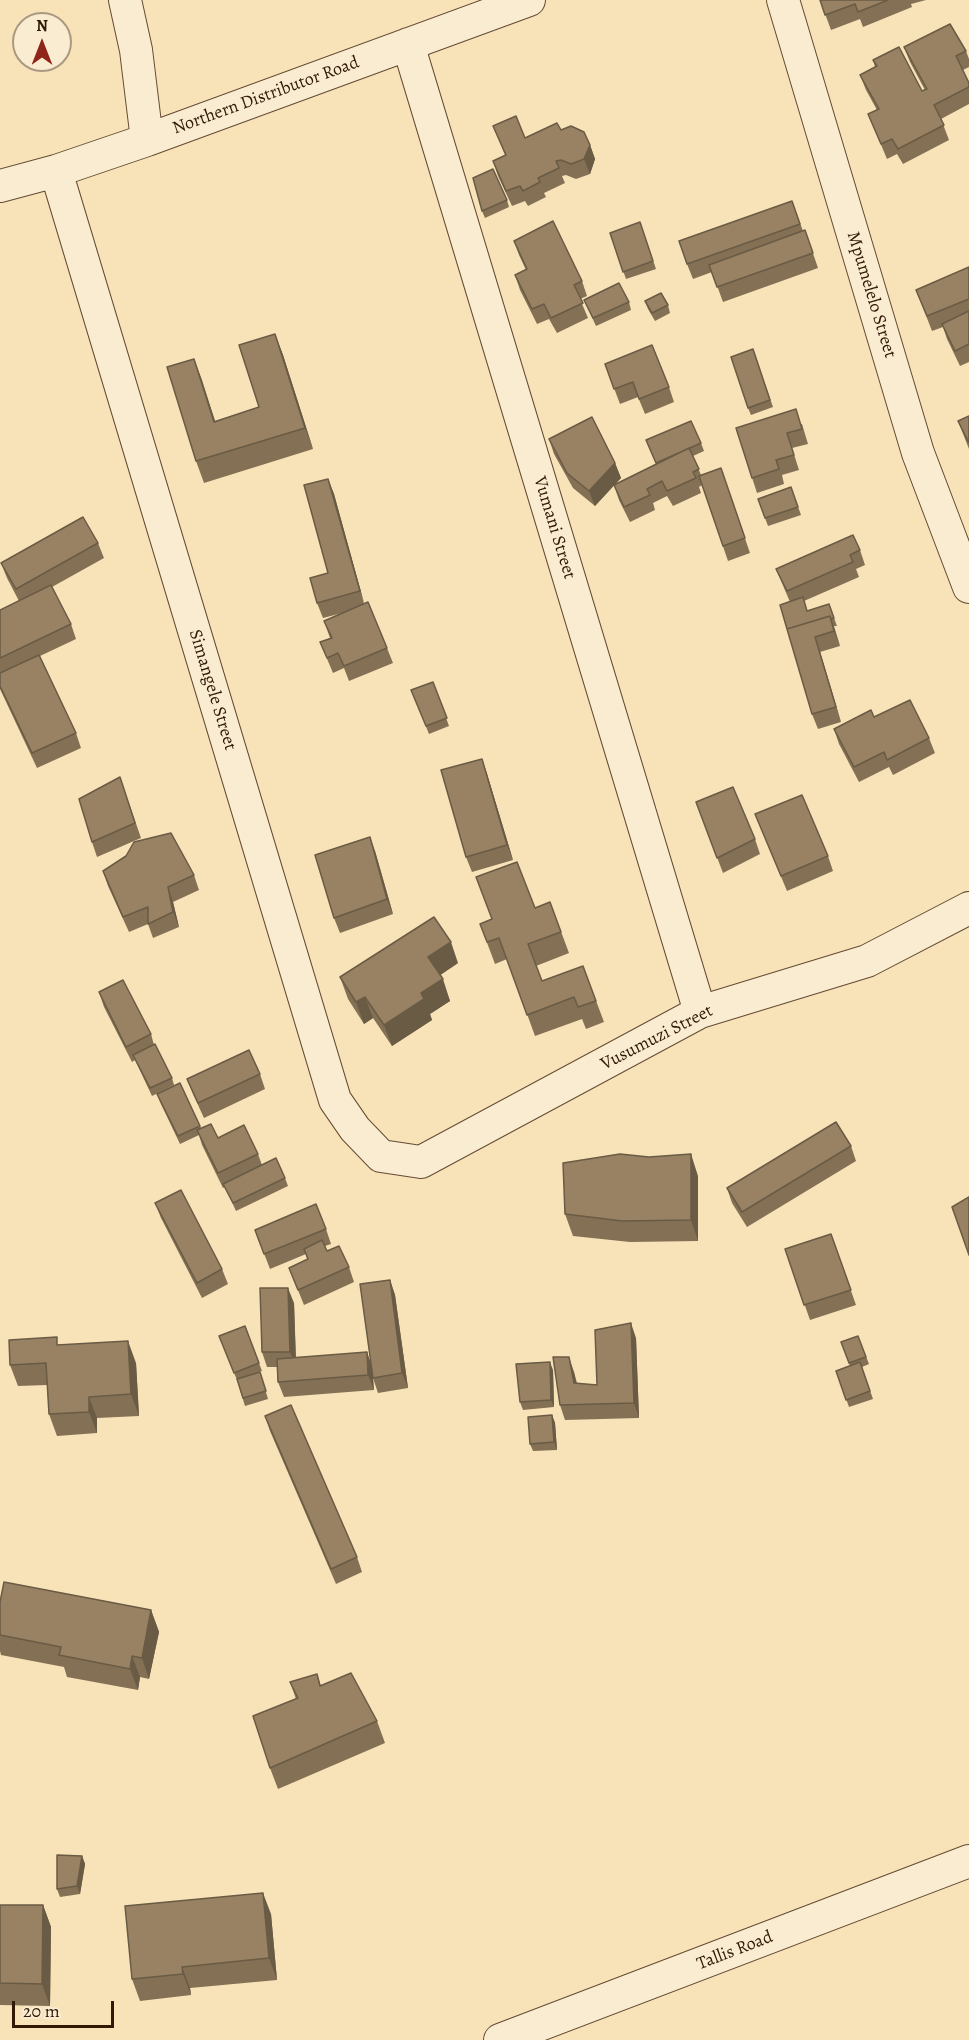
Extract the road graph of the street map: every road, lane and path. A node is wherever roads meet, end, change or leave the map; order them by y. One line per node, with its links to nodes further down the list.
1 (125, 0): 5 (street)
2 (529, 0): 4 (street, Northern Distributor Road)
3 (783, 0): 8 (street, Mpumelelo Street)
4 (408, 44): 5 (street, Northern Distributor Road); 10 (street, Vumani Street)
5 (147, 140): 6 (street, Northern Distributor Road)
6 (56, 171): 7 (street, Northern Distributor Road); 11 (street, Simangele Street)
7 (0, 186)
8 (969, 587)
9 (969, 908): 10 (street, Vusumuzi Street)
10 (700, 1012): 11 (street, Vusumuzi Street)
11 (421, 1162)
12 (969, 1861): 13 (street, Tallis Road)
13 (500, 2040)

